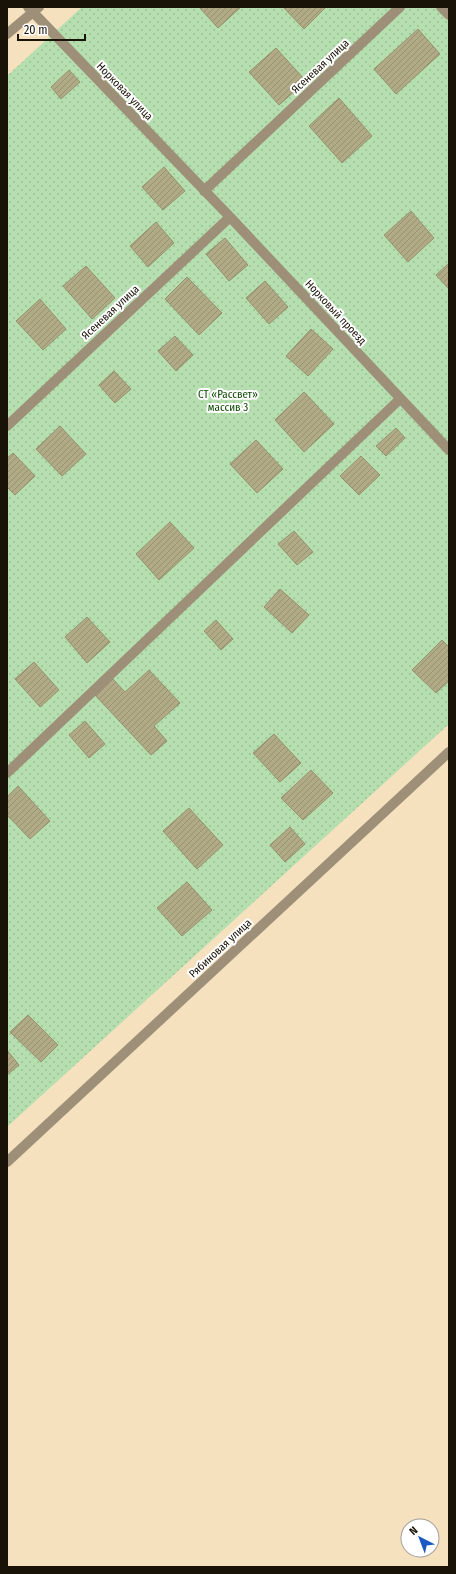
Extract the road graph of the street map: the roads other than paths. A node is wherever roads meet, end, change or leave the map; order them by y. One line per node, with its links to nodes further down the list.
1 (400, 7): 6 (street, Ясеневая улица)
2 (441, 7): 4 (street)
3 (34, 9): 5 (street); 6 (street, Норковая улица)
4 (449, 15)
5 (7, 34)
6 (204, 191): 7 (street, Норковый проезд)
7 (230, 217): 8 (street, Норковый проезд); 9 (street, Ясеневая улица)
8 (400, 400): 10 (street, Норковый проезд); 12 (street)
9 (7, 426)
10 (449, 450)
11 (449, 752): 13 (street, Рябиновая улица)
12 (7, 772)
13 (7, 1162)

